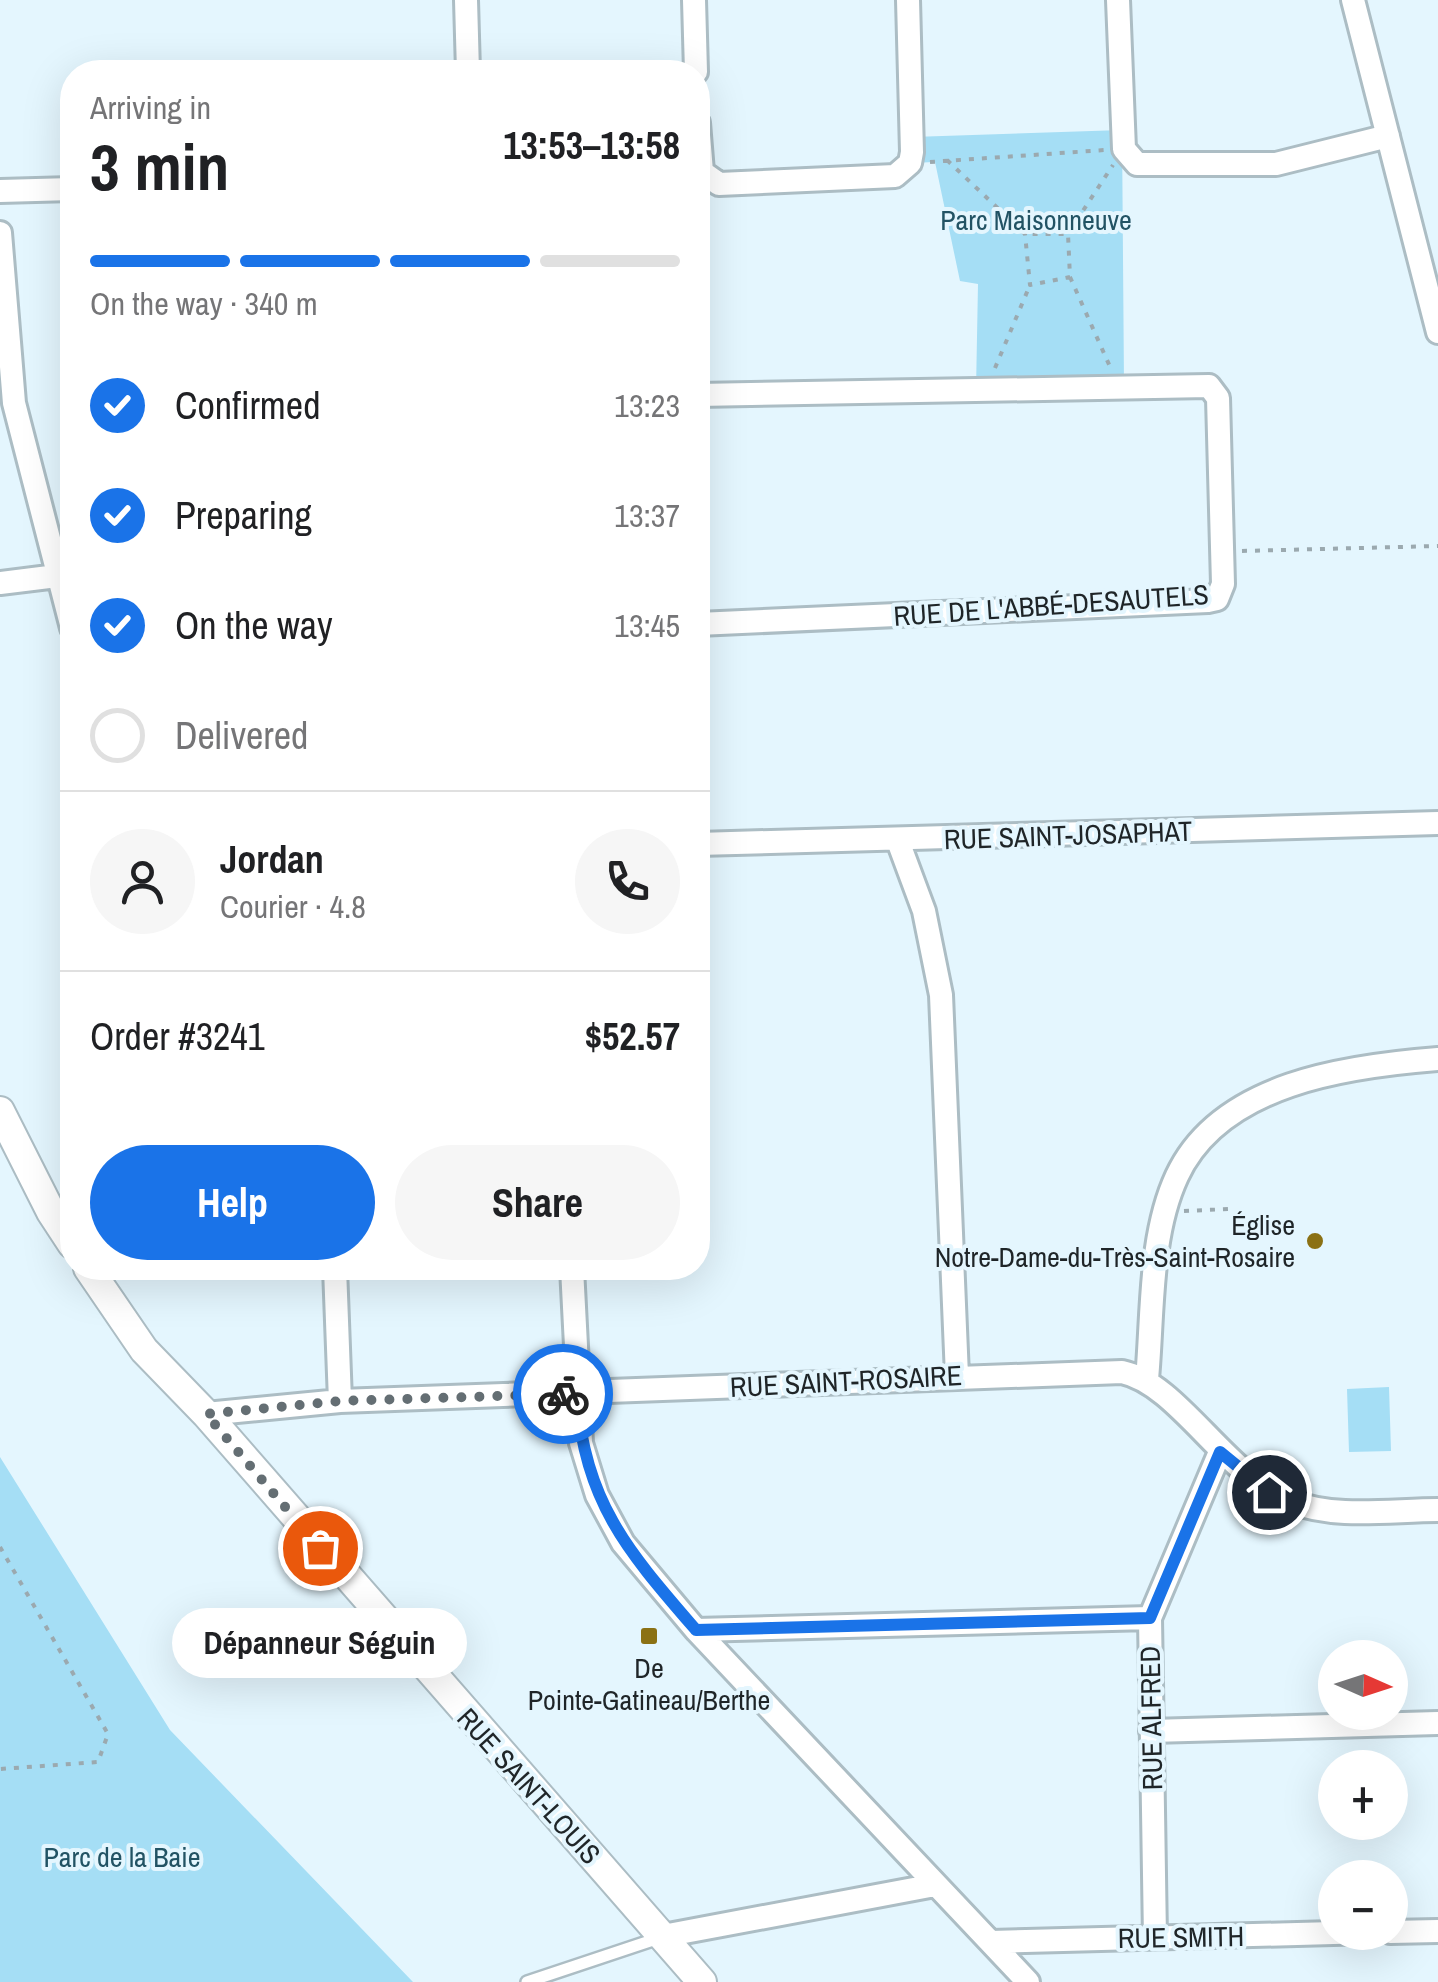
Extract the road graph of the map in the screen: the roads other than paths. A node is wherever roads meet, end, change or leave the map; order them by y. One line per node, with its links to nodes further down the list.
1 (466, 0): 6 (street)
2 (694, 0): 7 (street)
3 (908, 0): 9 (street)
4 (1118, 0): 8 (street)
5 (1353, 0): 8 (street)
6 (468, 60)
7 (696, 60)
8 (1388, 136): 13 (street)
9 (710, 178)
10 (60, 190): 11 (street)
11 (0, 192)
12 (0, 232): 15 (street)
13 (1438, 332)
14 (710, 394): 18 (street, RUE DE L'ABBÉ-DESAUTELS)
15 (57, 576): 16 (street); 17 (street)
16 (0, 583)
17 (60, 586)
18 (710, 623)
19 (1438, 823): 20 (street, RUE SAINT-JOSAPHAT)
20 (898, 841): 21 (street, RUE SAINT-JOSAPHAT); 28 (street)
21 (710, 844)
22 (1438, 1059): 29 (street)
23 (0, 1111): 24 (street)
24 (60, 1226)
25 (96, 1280): 32 (street, RUE SAINT-LOUIS)
26 (335, 1280): 31 (street)
27 (572, 1280): 30 (street)
28 (957, 1376): 29 (street, RUE SAINT-ROSAIRE); 30 (street, RUE SAINT-ROSAIRE)
29 (1146, 1380): 33 (street)
30 (576, 1394): 31 (street, RUE SAINT-ROSAIRE); 36 (street)
31 (340, 1401): 32 (street, RUE SAINT-ROSAIRE)
32 (206, 1414): 43 (street, RUE SAINT-LOUIS)
33 (1220, 1452): 34 (street); 35 (street, RUE ALFRED)
34 (1438, 1510)
35 (1150, 1618): 36 (street); 38 (street, RUE ALFRED)
36 (696, 1630): 39 (street)
37 (1438, 1723): 38 (street)
38 (1151, 1731): 44 (street, RUE ALFRED)
39 (936, 1886): 43 (street); 45 (street)
40 (1438, 1931): 41 (street)
41 (1408, 1932)
42 (1318, 1933): 44 (street, RUE SMITH)
43 (663, 1936): 46 (lane); 47 (street, RUE SAINT-LOUIS)
44 (1155, 1938): 45 (street, RUE SMITH)
45 (991, 1942): 48 (street)
46 (527, 1982)
47 (702, 1982)
48 (1028, 1982)

